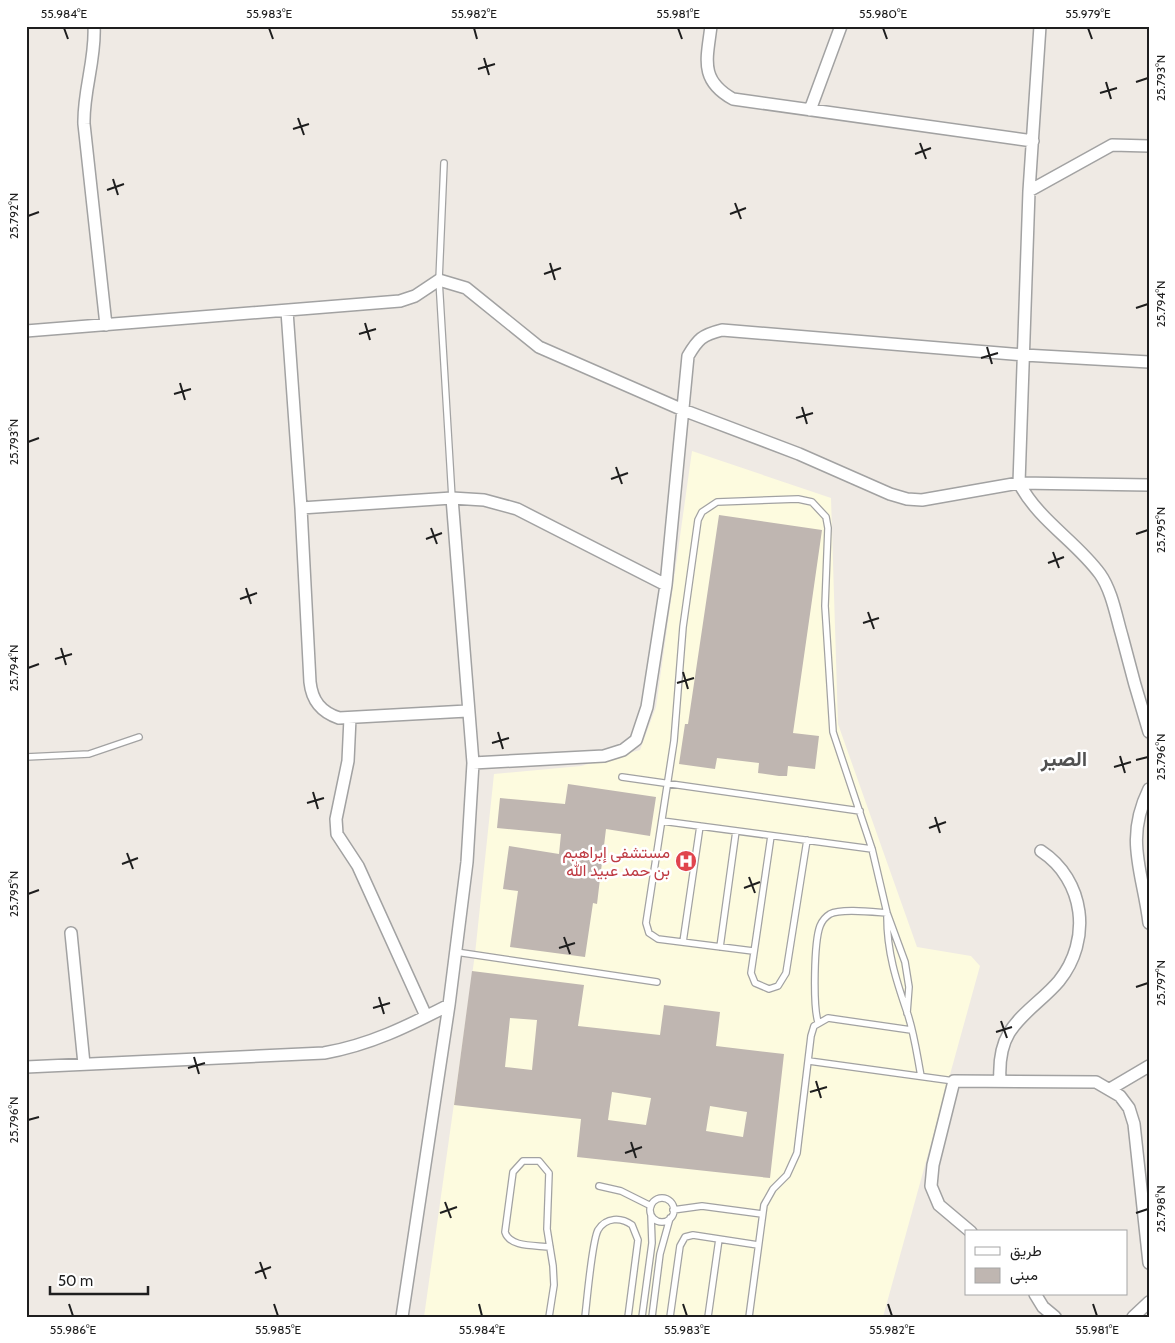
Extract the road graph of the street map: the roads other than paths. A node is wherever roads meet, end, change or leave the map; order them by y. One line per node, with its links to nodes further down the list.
1 (94, 26): 12 (street)
2 (711, 26): 5 (street)
3 (840, 26): 5 (street)
4 (1040, 26): 6 (street)
5 (810, 110): 6 (street)
6 (1032, 141): 9 (street)
7 (1149, 146): 9 (street)
8 (444, 163): 10 (lane)
9 (1029, 191): 14 (street)
10 (439, 280): 11 (street); 16 (street); 19 (lane)
11 (287, 311): 12 (street); 20 (street)
12 (106, 325): 13 (street)
13 (26, 331)
14 (1024, 355): 15 (street); 16 (street); 17 (street)
15 (1149, 362)
16 (683, 410): 17 (street); 21 (street)
17 (1019, 483): 18 (street); 24 (street)
18 (1149, 485)
19 (452, 498): 20 (street); 21 (street); 22 (street)
20 (302, 508): 23 (street)
21 (666, 585): 27 (street)
22 (467, 711): 23 (street); 27 (street)
23 (350, 718): 49 (street)
24 (1149, 732)
25 (139, 737): 26 (lane)
26 (26, 757)
27 (473, 763): 45 (street)
28 (622, 777): 29 (lane)
29 (667, 784): 31 (lane); 31 (lane); 32 (lane)
30 (1149, 789): 40 (street)
31 (860, 811): 37 (lane)
32 (662, 821): 33 (lane); 42 (lane)
33 (700, 826): 34 (lane); 42 (lane)
34 (736, 831): 35 (lane); 43 (lane)
35 (771, 836): 36 (lane); 44 (lane)
36 (807, 840): 37 (lane); 44 (lane)
37 (872, 849): 39 (lane)
38 (1041, 851): 58 (street)
39 (888, 912): 48 (lane); 48 (lane); 50 (lane)
40 (1149, 923)
41 (71, 933): 53 (street)
42 (683, 942): 43 (lane)
43 (720, 947): 44 (lane)
44 (753, 951)
45 (456, 952): 46 (lane); 47 (street)
46 (657, 982)
47 (449, 1004): 49 (street); 74 (street)
48 (907, 1013): 51 (lane)
49 (426, 1016): 53 (street)
50 (818, 1022): 51 (lane); 52 (lane)
51 (911, 1030): 56 (lane)
52 (809, 1061): 56 (lane); 63 (lane)
53 (84, 1064): 55 (street)
54 (1149, 1066): 59 (street)
55 (26, 1067)
56 (921, 1076): 57 (lane)
57 (954, 1081): 58 (street); 66 (street)
58 (1000, 1081): 59 (street)
59 (1110, 1089): 67 (street)
60 (599, 1186): 61 (lane)
61 (650, 1206): 62 (lane); 64 (lane)
62 (673, 1210): 63 (lane); 65 (lane)
63 (762, 1214): 69 (lane)
64 (651, 1215): 65 (lane); 78 (lane)
65 (670, 1218): 79 (lane)
66 (969, 1230)
67 (1148, 1236): 71 (street)
68 (719, 1239): 69 (lane); 80 (lane); 81 (lane)
69 (758, 1245): 82 (lane)
70 (550, 1247): 70 (lane); 75 (lane)
71 (1149, 1263)
72 (1036, 1296): 83 (street)
73 (1149, 1302): 84 (street)
74 (402, 1317)
75 (549, 1317)
76 (585, 1317): 77 (lane)
77 (628, 1317)
78 (642, 1317)
79 (652, 1317)
80 (670, 1317)
81 (708, 1317)
82 (749, 1317)
83 (1055, 1317)
84 (1133, 1317)

